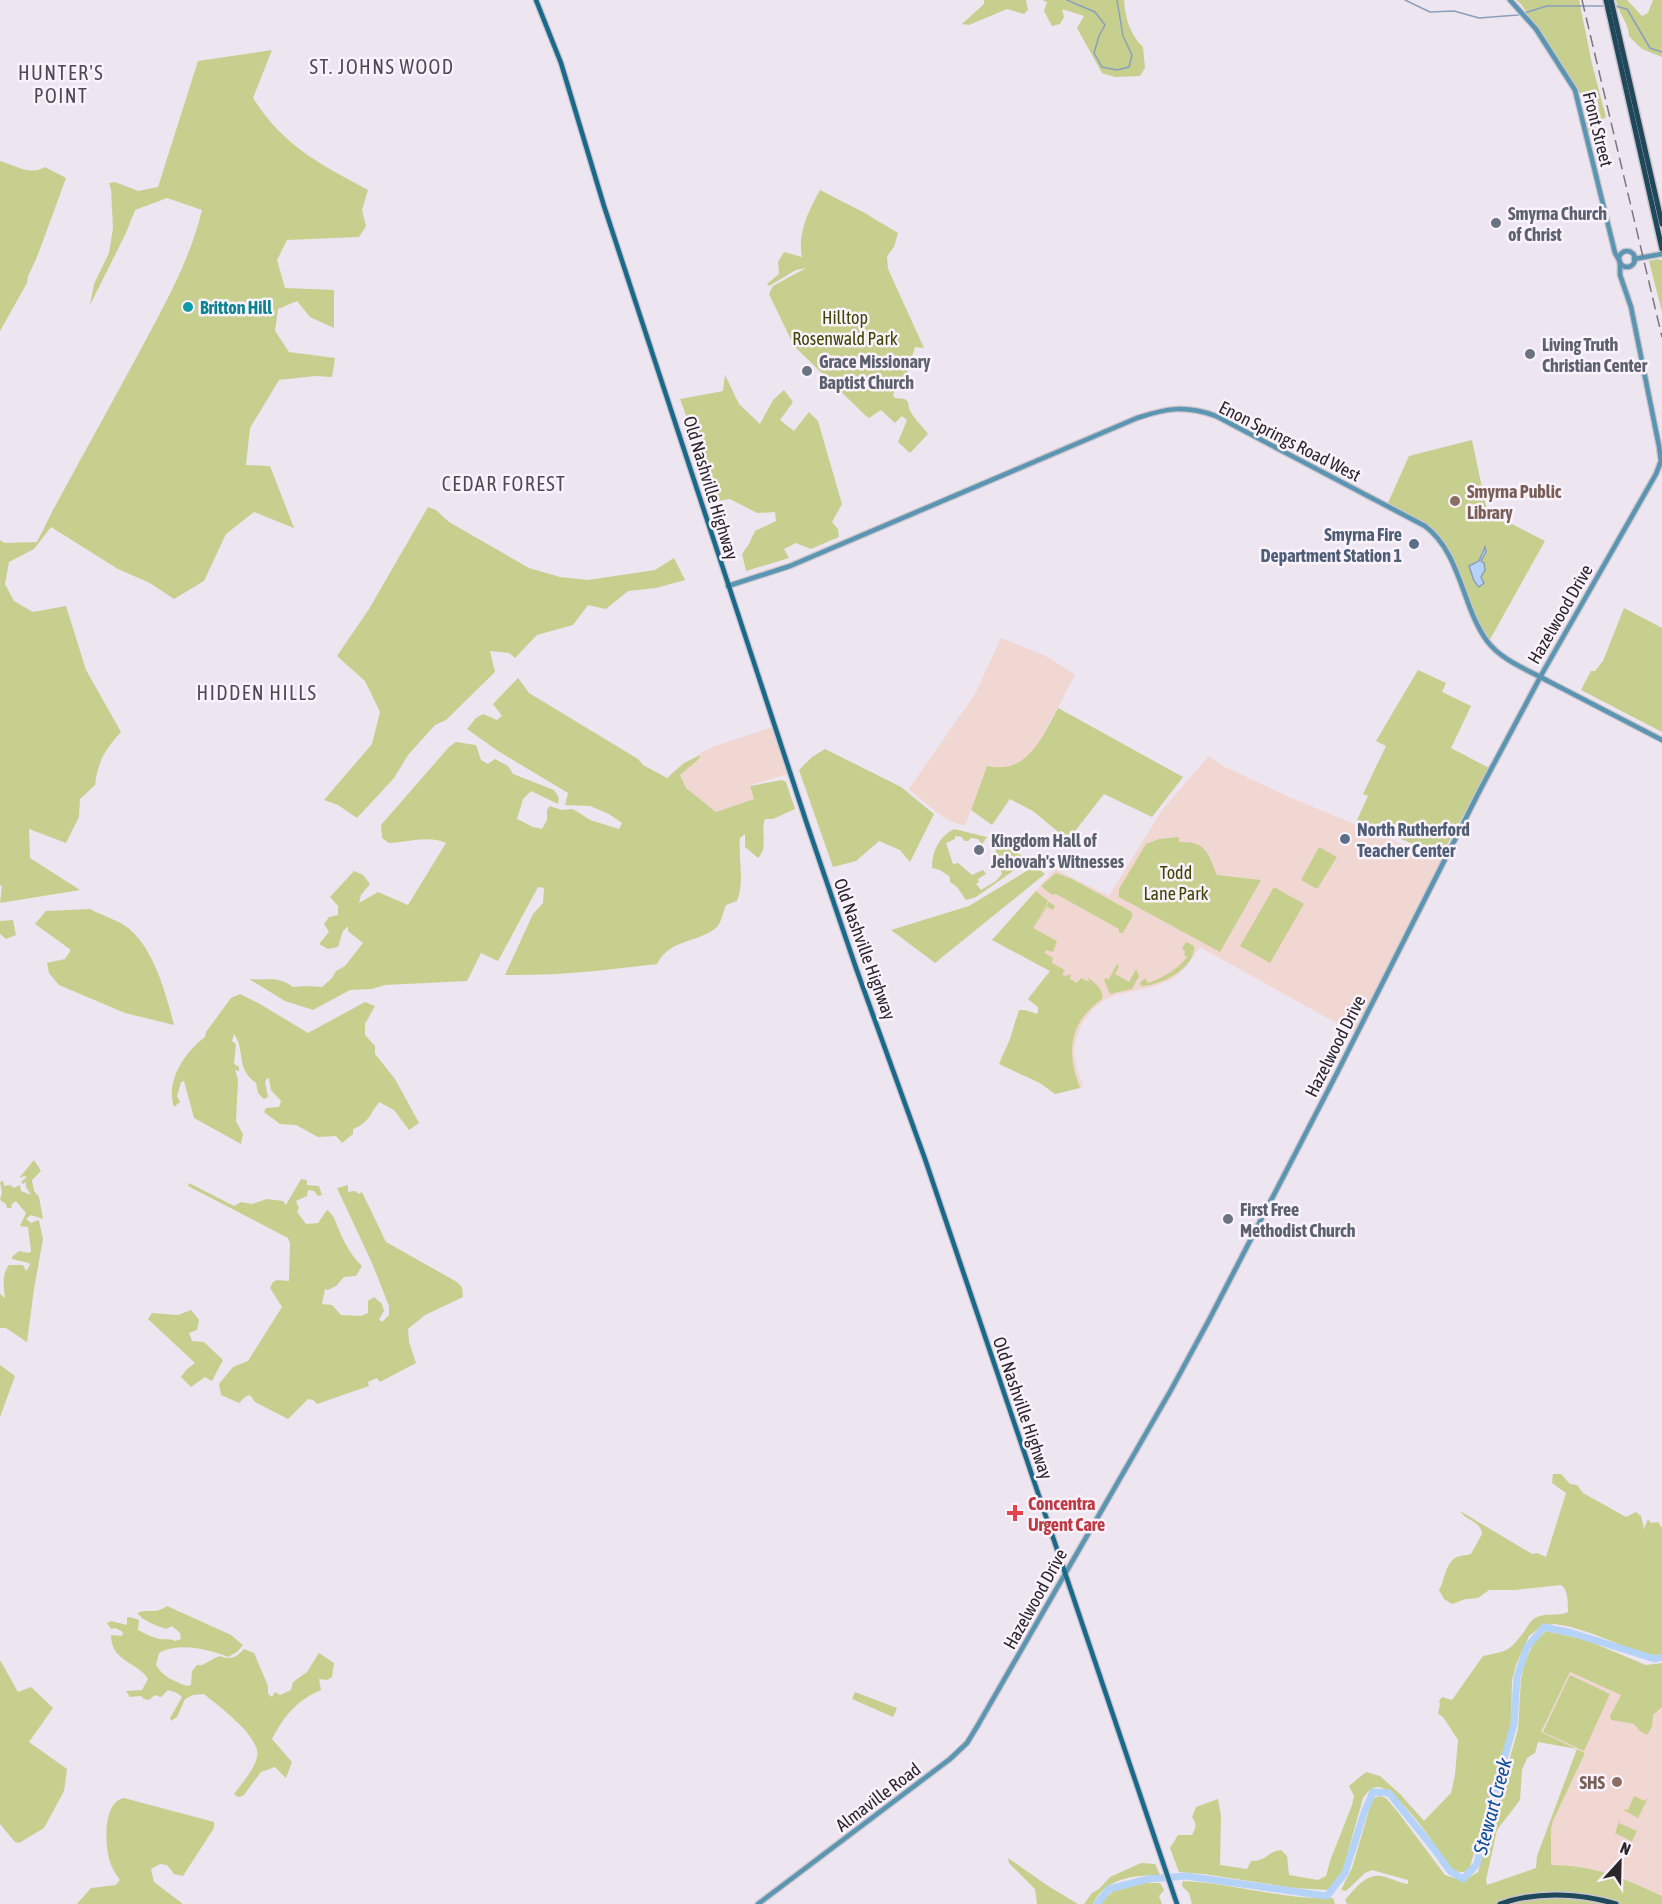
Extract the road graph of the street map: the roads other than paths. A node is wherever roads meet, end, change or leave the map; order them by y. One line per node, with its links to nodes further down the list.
1 (536, 0): 16 (main road, Old Nashville Highway)
2 (1605, 0): 5 (main road)
3 (1611, 0): 5 (main road)
4 (1512, 2): 7 (street, Front Street)
5 (1611, 13): 6 (main road); 8 (main road)
6 (1662, 224)
7 (1614, 243): 9 (street); 12 (street, Front Street)
8 (1662, 249)
9 (1624, 252): 11 (street); 12 (street)
10 (1662, 254): 11 (street)
11 (1634, 259): 13 (street)
12 (1619, 261): 13 (street); 14 (street, Front Street)
13 (1630, 266): 14 (street)
14 (1623, 279): 15 (street, Front Street)
15 (1650, 398): 17 (street, Hazelwood Drive)
16 (728, 586): 17 (street, Enon Springs Road West); 19 (main road, Old Nashville Highway)
17 (1540, 677): 18 (street, Enon Springs Road West); 19 (street, Hazelwood Drive)
18 (1662, 740)
19 (1065, 1572): 20 (street, Hazelwood Drive); 22 (main road, Old Nashville Highway)
20 (996, 1696): 21 (street, Almaville Road)
21 (758, 1904)
22 (1177, 1904)
23 (1500, 1904): 24 (main road)
24 (1616, 1904)

